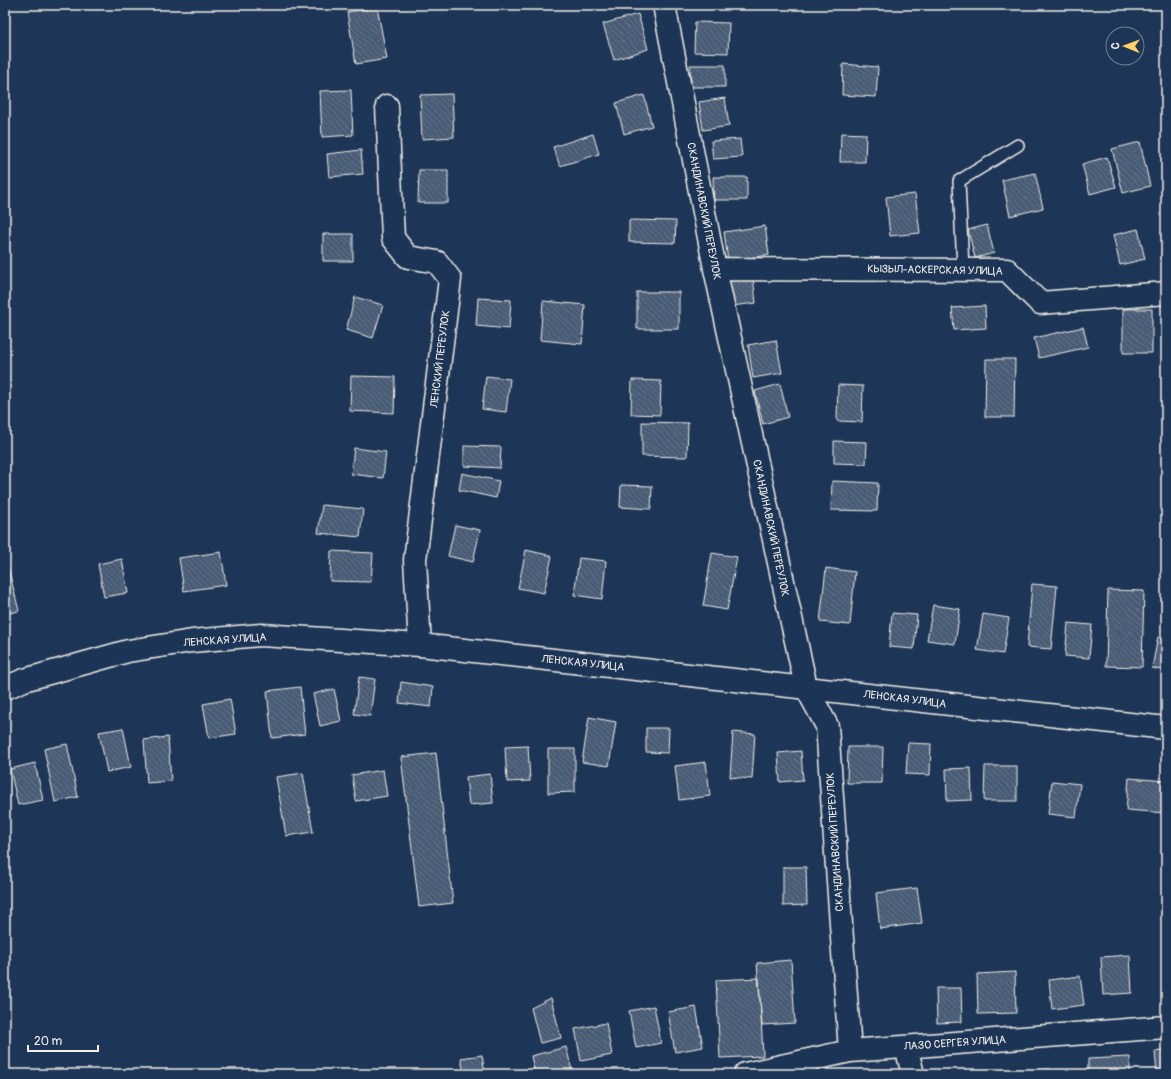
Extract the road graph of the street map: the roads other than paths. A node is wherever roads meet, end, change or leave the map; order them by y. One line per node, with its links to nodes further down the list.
1 (664, 5): 4 (street, СКАНДИНАВСКИЙ ПЕРЕУЛОК)
2 (387, 106): 7 (street, ЛЕНСКИЙ ПЕРЕУЛОК)
3 (1018, 145): 5 (lane)
4 (715, 269): 5 (street, КЫЗЫЛ-АСКЕРСКАЯ УЛИЦА); 8 (street, СКАНДИНАВСКИЙ ПЕРЕУЛОК)
5 (963, 270): 6 (street, КЫЗЫЛ-АСКЕРСКАЯ УЛИЦА)
6 (1166, 293)
7 (420, 645): 8 (street, ЛЕНСКАЯ УЛИЦА); 9 (street, ЛЕНСКАЯ УЛИЦА)
8 (806, 687): 10 (street, ЛЕНСКАЯ УЛИЦА); 13 (street, СКАНДИНАВСКИЙ ПЕРЕУЛОК)
9 (5, 688)
10 (1166, 728)
11 (1166, 1027): 12 (street, ЛАЗО СЕРГЕЯ УЛИЦА)
12 (906, 1047): 13 (street, ЛАЗО СЕРГЕЯ УЛИЦА); 15 (street)
13 (850, 1051): 14 (street, ЛАЗО СЕРГЕЯ УЛИЦА)
14 (745, 1074)
15 (913, 1074)

